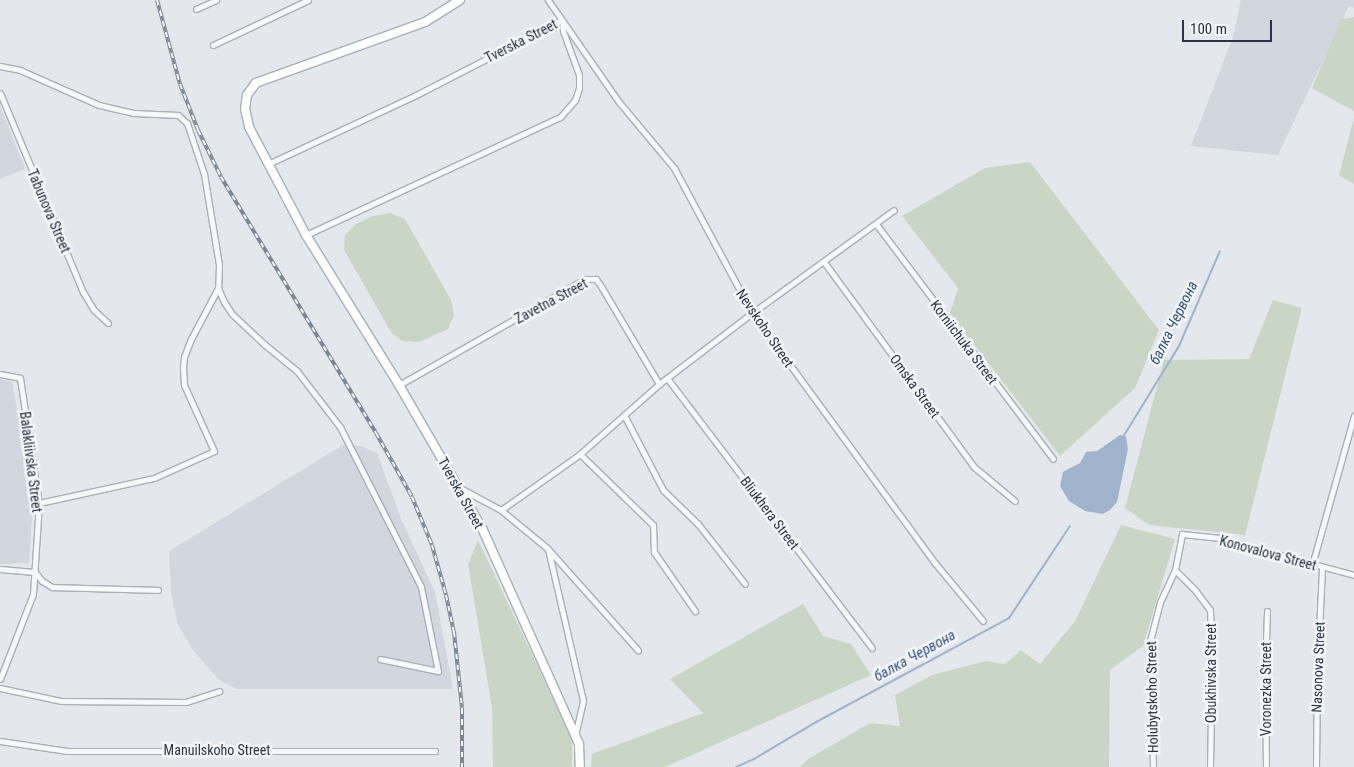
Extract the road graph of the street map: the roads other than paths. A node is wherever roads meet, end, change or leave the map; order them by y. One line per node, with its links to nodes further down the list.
1 (216, 0): 5 (street)
2 (308, 0): 7 (street)
3 (460, 0): 10 (main road, Tverska Street)
4 (548, 0): 6 (street, Nevskoho Street)
5 (196, 9)
6 (562, 20): 10 (street, Tverska Street); 13 (street, Tverska Street); 16 (street, Nevskoho Street)
7 (213, 45)
8 (0, 66): 15 (street)
9 (0, 93): 17 (street, Tabunova Street)
10 (268, 164): 13 (main road, Tverska Street)
11 (894, 210): 12 (street)
12 (876, 224): 14 (street); 25 (street, Korniichuka Street)
13 (306, 235): 21 (main road, Tverska Street)
14 (824, 262): 16 (street); 27 (street, Omska Street)
15 (218, 288): 28 (street); 44 (street)
16 (752, 313): 19 (street); 41 (street, Nevskoho Street)
17 (108, 323)
18 (0, 374): 28 (street, Balakliivska Street)
19 (667, 378): 20 (street); 42 (street, Bliukhera Street)
20 (659, 384): 21 (street, Zavetna Street); 22 (street)
21 (399, 385): 26 (main road, Tverska Street)
22 (624, 415): 24 (street); 37 (street)
23 (1354, 416): 31 (street)
24 (580, 454): 29 (street); 39 (street)
25 (1053, 459)
26 (460, 488): 29 (street); 48 (main road, Tverska Street)
27 (1015, 501)
28 (39, 503): 35 (street, Balakliivska Street)
29 (501, 510): 30 (street)
30 (547, 548): 43 (street); 48 (street)
31 (1312, 564): 32 (street, Konovalova Street); 34 (street, Konovalova Street)
32 (1322, 567): 36 (street, Konovalova Street); 55 (street, Nasonova Street)
33 (0, 569): 35 (street)
34 (1175, 570): 52 (street, Holubytskoho Street); 53 (street, Obukhivska Street)
35 (35, 572): 38 (street); 45 (street, Balakliivska Street)
36 (1354, 575)
37 (745, 584)
38 (158, 590)
39 (695, 611)
40 (1267, 611): 54 (street, Voronezka Street)
41 (983, 621)
42 (872, 648)
43 (638, 650)
44 (380, 659)
45 (0, 679)
46 (0, 688): 47 (street)
47 (219, 691)
48 (575, 735): 51 (main road, Tverska Street)
49 (0, 741): 50 (street, Manuilskoho Street)
50 (435, 751)
51 (580, 767)
52 (1153, 767)
53 (1210, 767)
54 (1266, 767)
55 (1316, 767)

